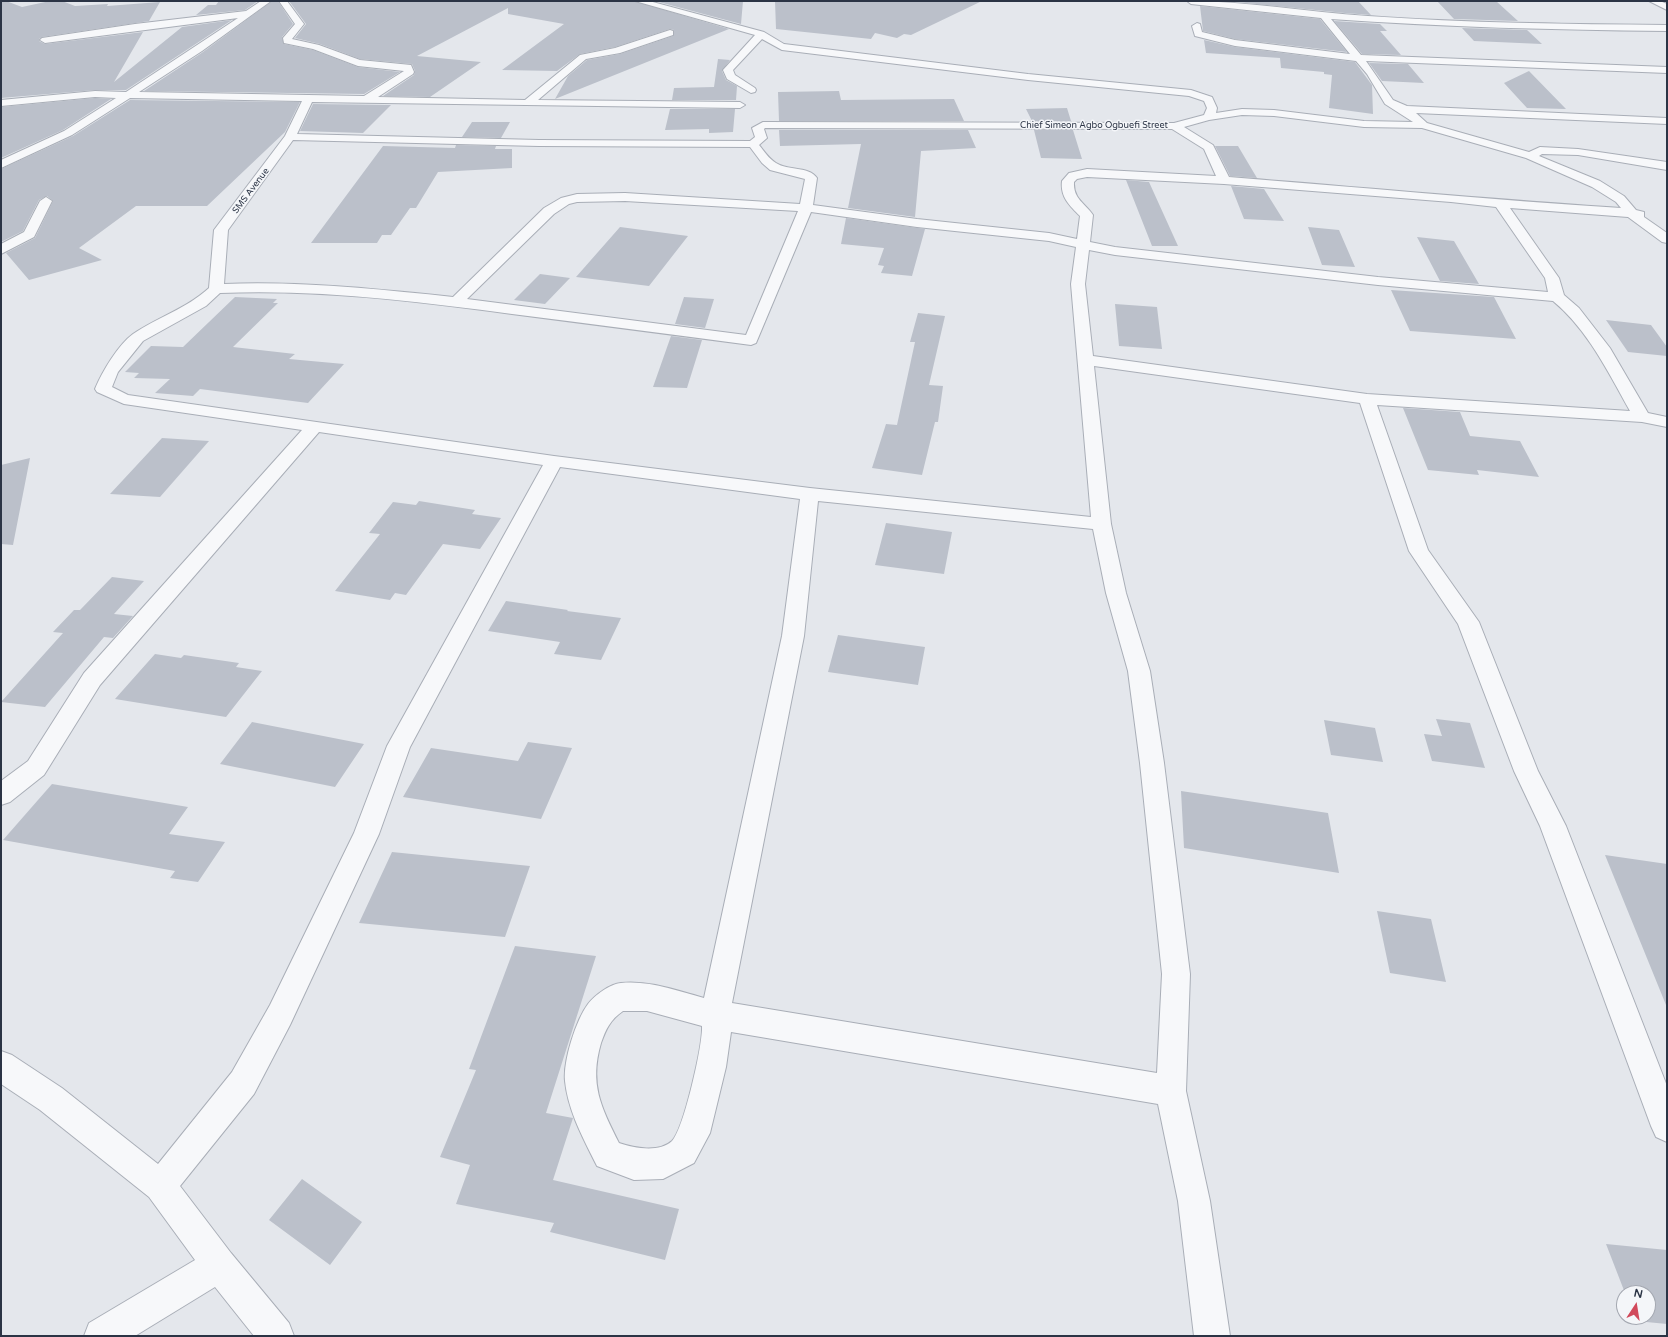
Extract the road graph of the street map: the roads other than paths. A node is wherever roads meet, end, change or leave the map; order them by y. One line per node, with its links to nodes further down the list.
1 (267, 1): 7 (street)
2 (283, 1): 19 (street)
3 (639, 1): 12 (street)
4 (1191, 1): 8 (street)
5 (1653, 1): 6 (street)
6 (1667, 7)
7 (251, 13): 13 (street); 17 (street)
8 (1324, 16): 10 (street); 14 (street)
9 (1196, 26): 14 (street)
10 (1667, 28)
11 (670, 34): 23 (street)
12 (761, 34): 16 (street); 26 (street)
13 (45, 40)
14 (1358, 58): 15 (street); 21 (street)
15 (1667, 70)
16 (751, 90)
17 (129, 95): 18 (street); 20 (street); 33 (street)
18 (308, 99): 19 (street); 30 (street, SMS Avenue)
19 (366, 100): 23 (street)
20 (19, 102): 22 (street); 25 (street)
21 (1389, 102): 27 (street); 28 (street)
22 (1, 103)
23 (528, 103): 24 (street)
24 (740, 105)
25 (1, 112)
26 (1210, 117): 28 (street, Chief Simeon Agbo Ogbuefi Street); 29 (street, Chief Simeon Agbo Ogbuefi Street)
27 (1667, 121)
28 (1423, 125): 32 (street)
29 (1174, 126): 31 (street, Chief Simeon Agbo Ogbuefi Street); 35 (street)
30 (290, 137): 31 (street); 44 (street, SMS Avenue)
31 (752, 144): 38 (street)
32 (1530, 156): 34 (street); 39 (street)
33 (1, 164)
34 (1667, 166)
35 (1224, 180): 37 (street); 42 (street)
36 (46, 201): 43 (street)
37 (1500, 204): 39 (street); 45 (street)
38 (806, 208): 42 (street); 46 (street); 46 (street)
39 (1631, 213): 40 (street); 41 (street)
40 (1667, 223)
41 (1667, 239)
42 (1082, 243): 45 (street); 47 (street)
43 (1, 250)
44 (216, 289): 46 (street); 51 (street)
45 (1557, 297): 49 (street)
46 (456, 302)
47 (1086, 360): 48 (street); 54 (street)
48 (1367, 399): 49 (street); 59 (street)
49 (1642, 417): 50 (street)
50 (1667, 422)
51 (315, 426): 52 (street); 55 (street)
52 (554, 461): 53 (street); 60 (street)
53 (810, 494): 54 (street); 56 (street)
54 (1101, 524): 58 (street)
55 (1, 795)
56 (715, 1015): 56 (street); 58 (street)
57 (1, 1066): 60 (street)
58 (1171, 1091): 64 (street)
59 (1667, 1126)
60 (160, 1186): 61 (street)
61 (219, 1265): 62 (street); 63 (street)
62 (102, 1336)
63 (276, 1336)
64 (1212, 1336)

